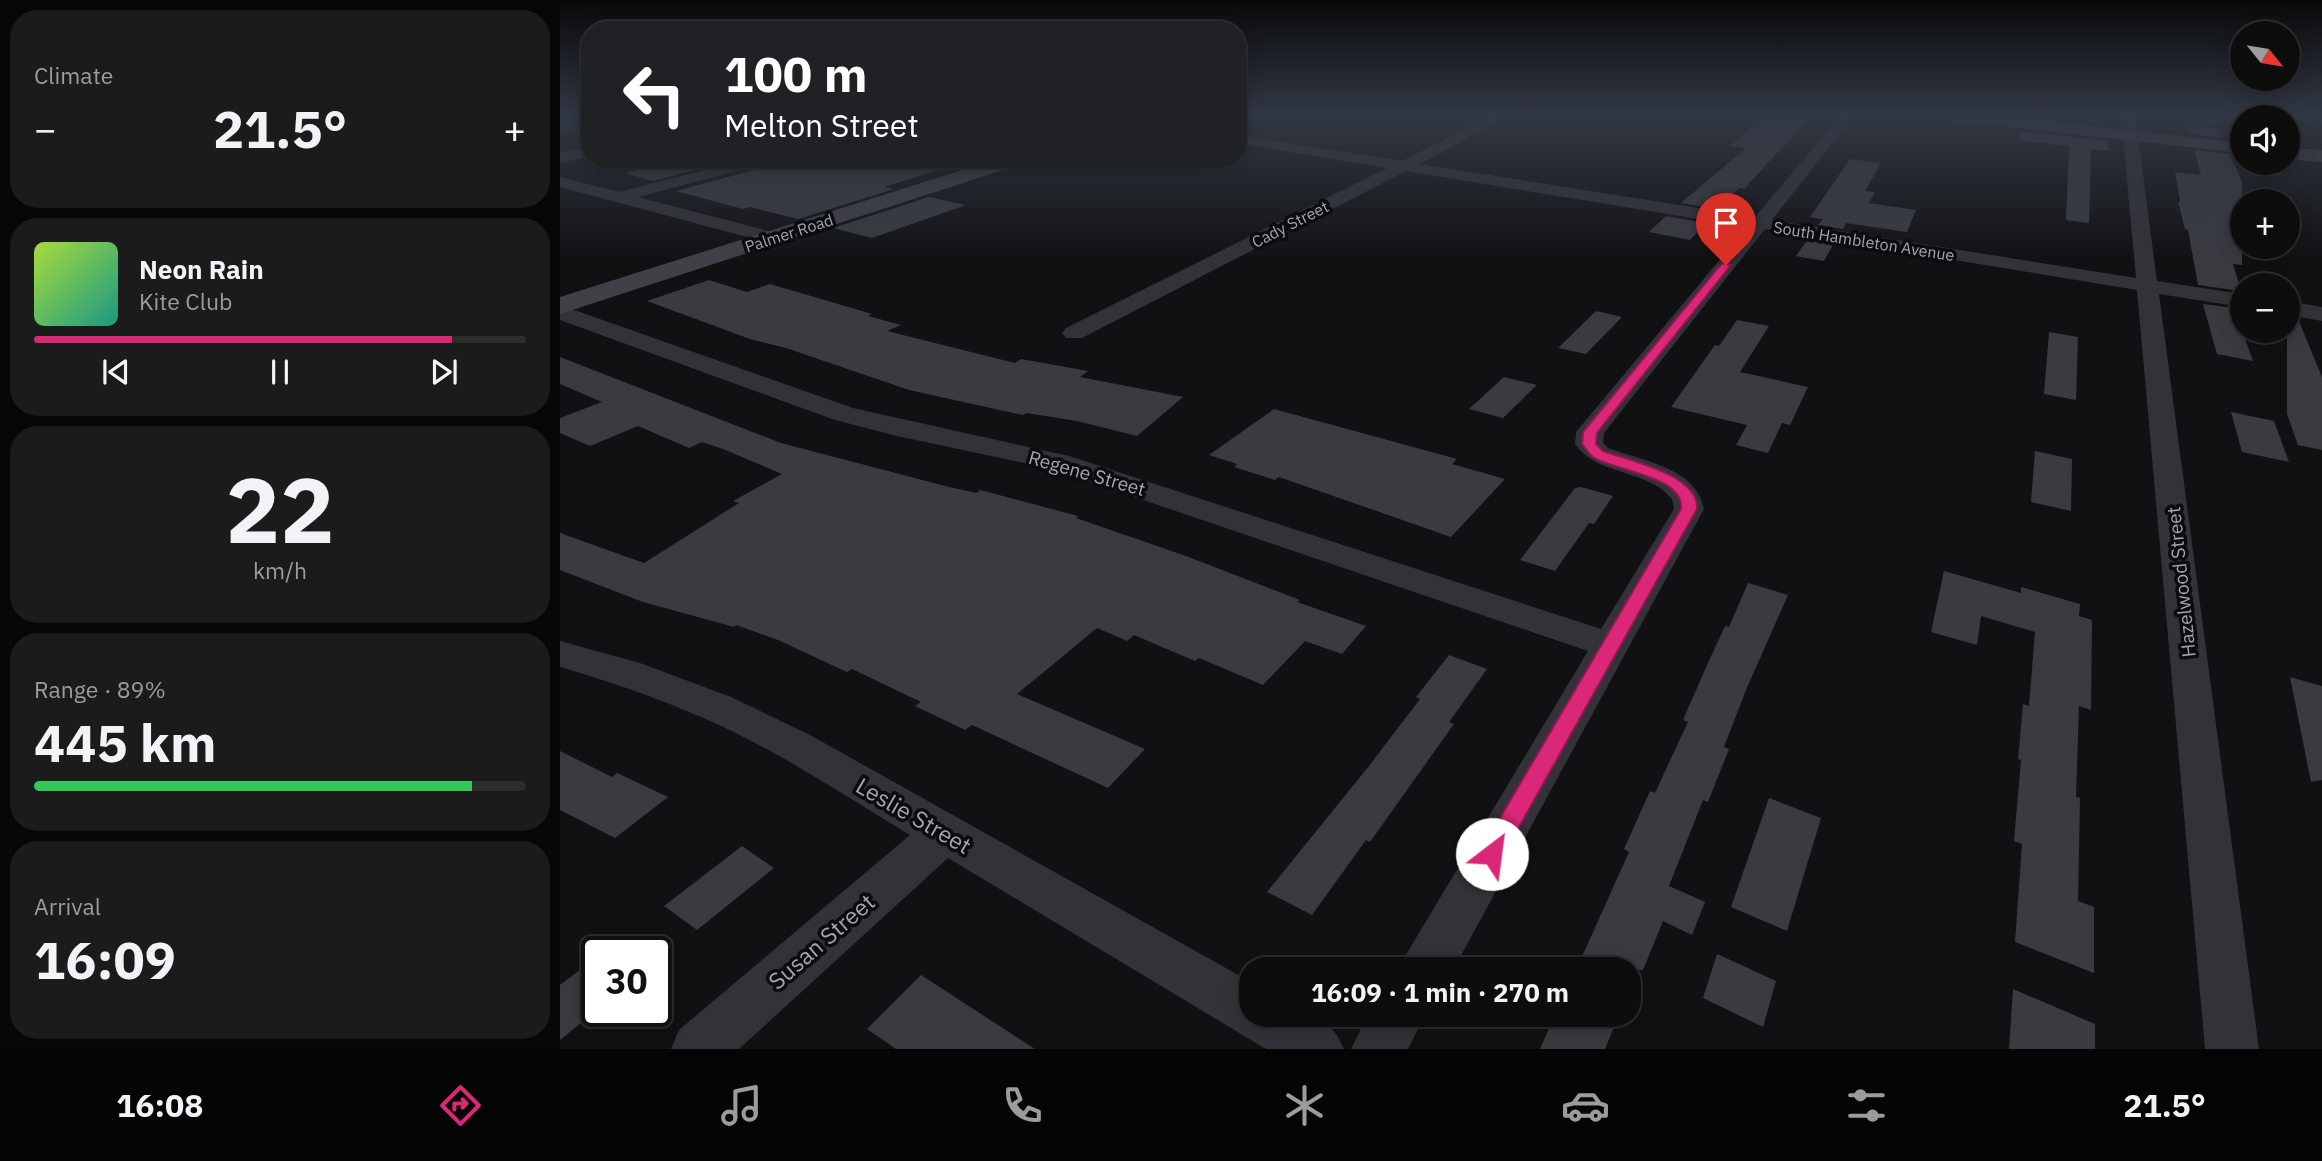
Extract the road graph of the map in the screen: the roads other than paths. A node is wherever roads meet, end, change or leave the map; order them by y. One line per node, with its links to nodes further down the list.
1 (1385, 163): 5 (street, South Hambleton Avenue)
2 (1410, 163): 5 (street, Cady Street)
3 (1809, 163): 10 (street)
4 (2134, 163): 12 (street, Hazelwood Street)
5 (1404, 166): 10 (street, South Hambleton Avenue); 18 (street, Cady Street)
6 (731, 168): 9 (street)
7 (989, 168): 11 (street, Palmer Road)
8 (560, 182): 9 (street)
9 (619, 197): 11 (street)
10 (1760, 224): 12 (street, South Hambleton Avenue); 19 (street)
11 (773, 238): 14 (street, Palmer Road)
12 (2148, 286): 13 (street, South Hambleton Avenue); 29 (street, Hazelwood Street)
13 (2230, 299)
14 (560, 306)
15 (2300, 310): 17 (street)
16 (560, 312): 19 (street, Regene Street)
17 (2322, 314)
18 (1074, 333)
19 (1612, 646): 22 (street)
20 (560, 654): 21 (street, Leslie Street)
21 (945, 833): 23 (street, Leslie Street); 26 (street, Susan Street)
22 (1432, 957)
23 (1239, 1004)
24 (1279, 1027): 27 (street)
25 (1391, 1027): 28 (street)
26 (698, 1049)
27 (1317, 1049)
28 (1378, 1049)
29 (2232, 1049)

